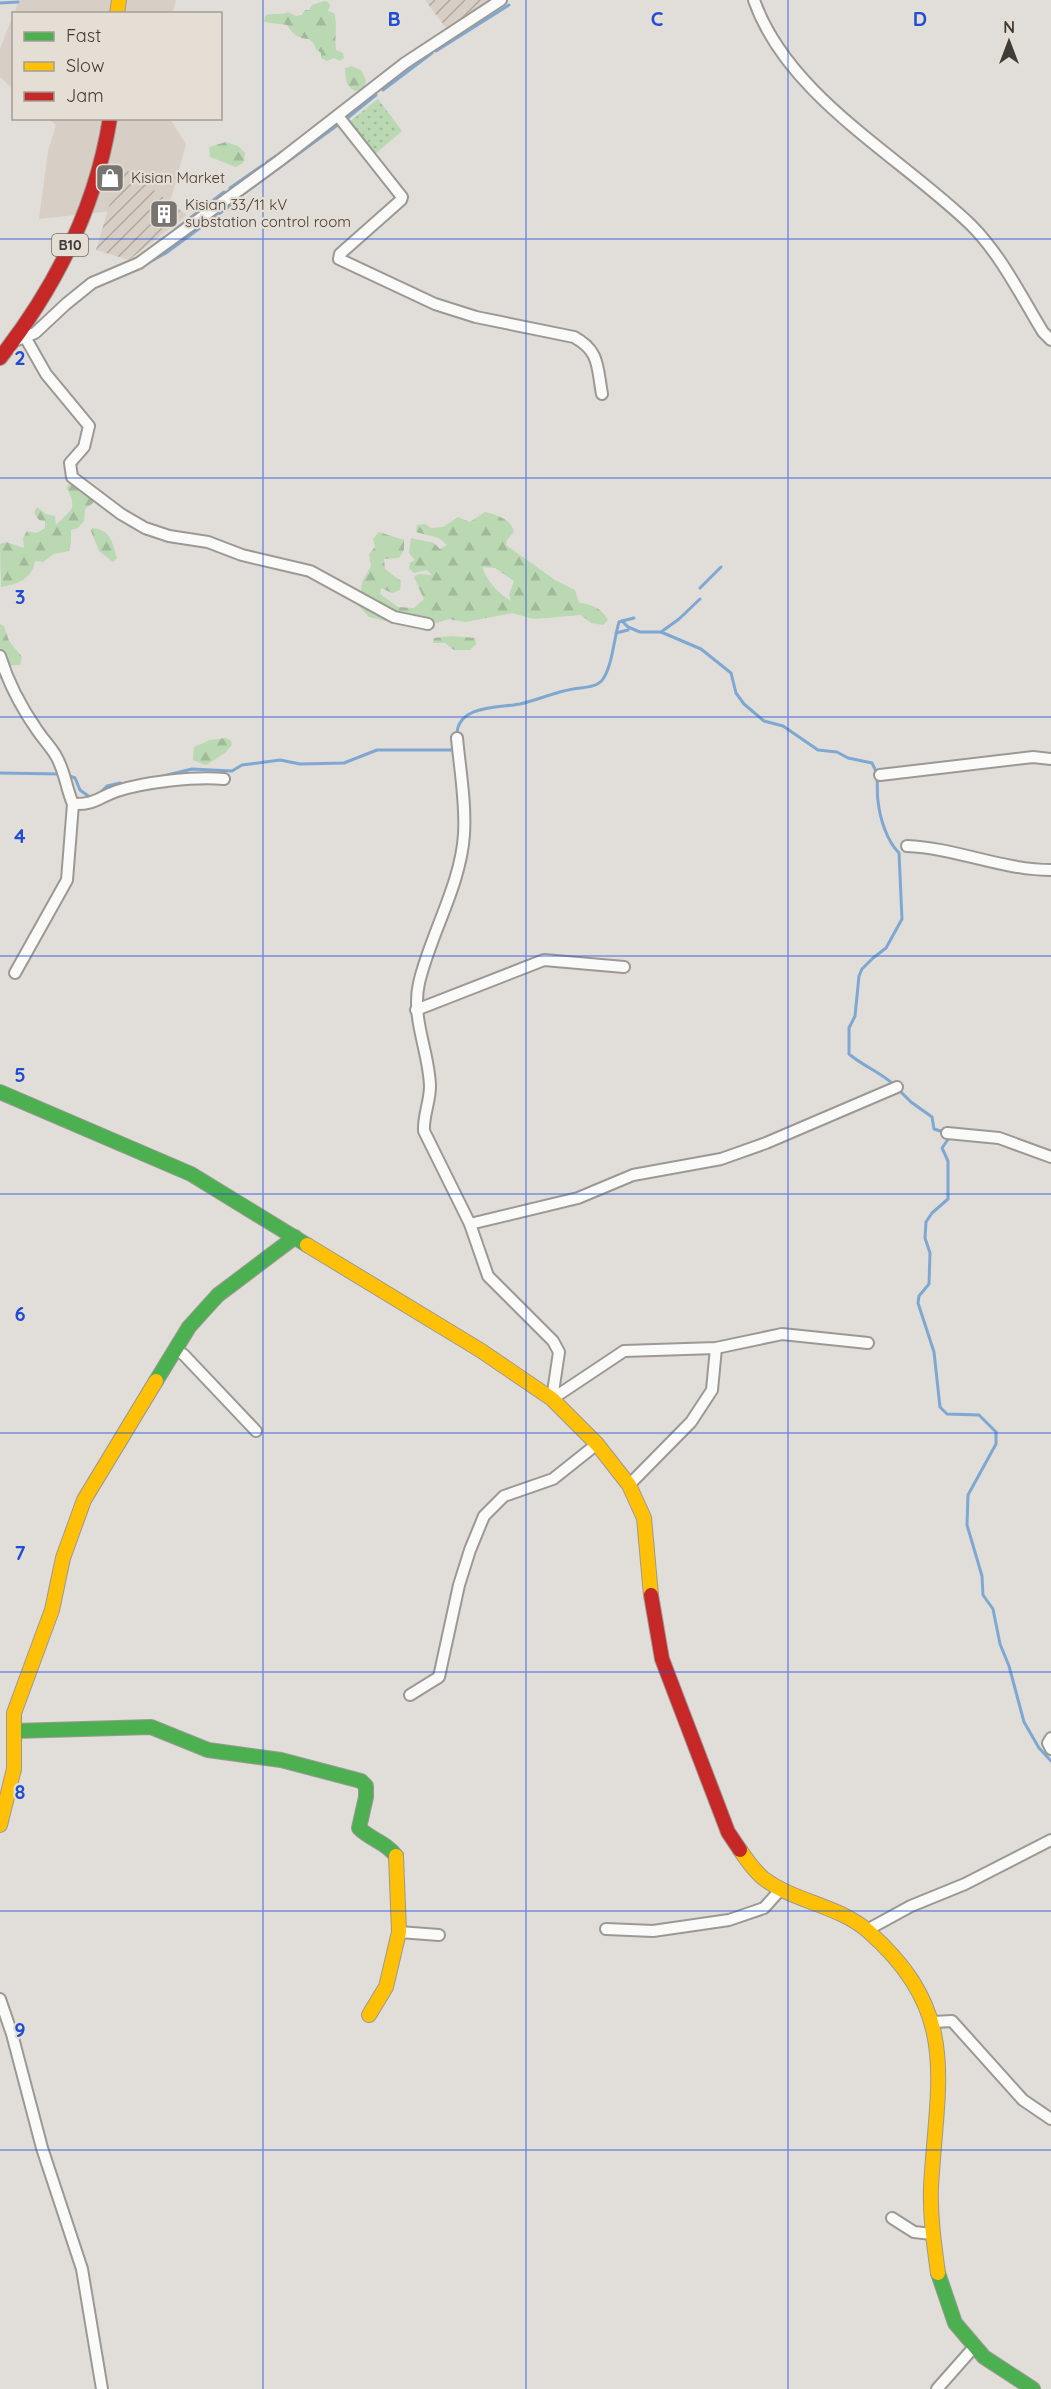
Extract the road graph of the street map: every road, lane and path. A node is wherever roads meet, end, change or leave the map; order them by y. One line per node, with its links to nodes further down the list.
1 (501, 0): 3 (street)
2 (754, 0): 6 (street)
3 (338, 116): 5 (street); 8 (street)
4 (110, 120): 5 (main road, B10)
5 (19, 339): 7 (main road, B10); 9 (street)
6 (1051, 340)
7 (0, 358)
8 (602, 394)
9 (428, 624)
10 (0, 656): 15 (street)
11 (457, 738): 20 (street)
12 (1051, 759): 13 (street)
13 (880, 775)
14 (224, 779): 15 (street)
15 (74, 804): 19 (street)
16 (907, 846): 17 (street)
17 (1051, 870)
18 (624, 967): 20 (street)
19 (15, 973)
20 (416, 1010): 25 (street)
21 (897, 1087): 25 (street)
22 (0, 1092): 26 (main road)
23 (947, 1134): 24 (street)
24 (1051, 1157)
25 (470, 1224): 30 (street)
26 (295, 1237): 29 (main road); 30 (main road)
27 (868, 1344): 28 (street)
28 (716, 1347): 30 (street); 33 (street)
29 (175, 1348): 31 (street); 35 (main road)
30 (552, 1399): 32 (main road)
31 (256, 1431)
32 (597, 1444): 33 (main road); 34 (street)
33 (628, 1485): 40 (main road)
34 (410, 1695)
35 (15, 1731): 38 (main road); 43 (main road)
36 (1051, 1738): 37 (street)
37 (1051, 1749)
38 (0, 1825)
39 (1051, 1840): 42 (street)
40 (781, 1889): 41 (street); 42 (main road)
41 (606, 1929)
42 (867, 1930): 47 (main road)
43 (399, 1932): 44 (street); 46 (main road)
44 (439, 1935)
45 (0, 1999): 52 (street)
46 (369, 2015)
47 (933, 2022): 48 (street); 50 (main road)
48 (1051, 2119)
49 (892, 2218): 50 (street)
50 (932, 2234): 51 (main road)
51 (975, 2346): 53 (street); 54 (main road)
52 (102, 2389)
53 (938, 2389)
54 (1033, 2389)

